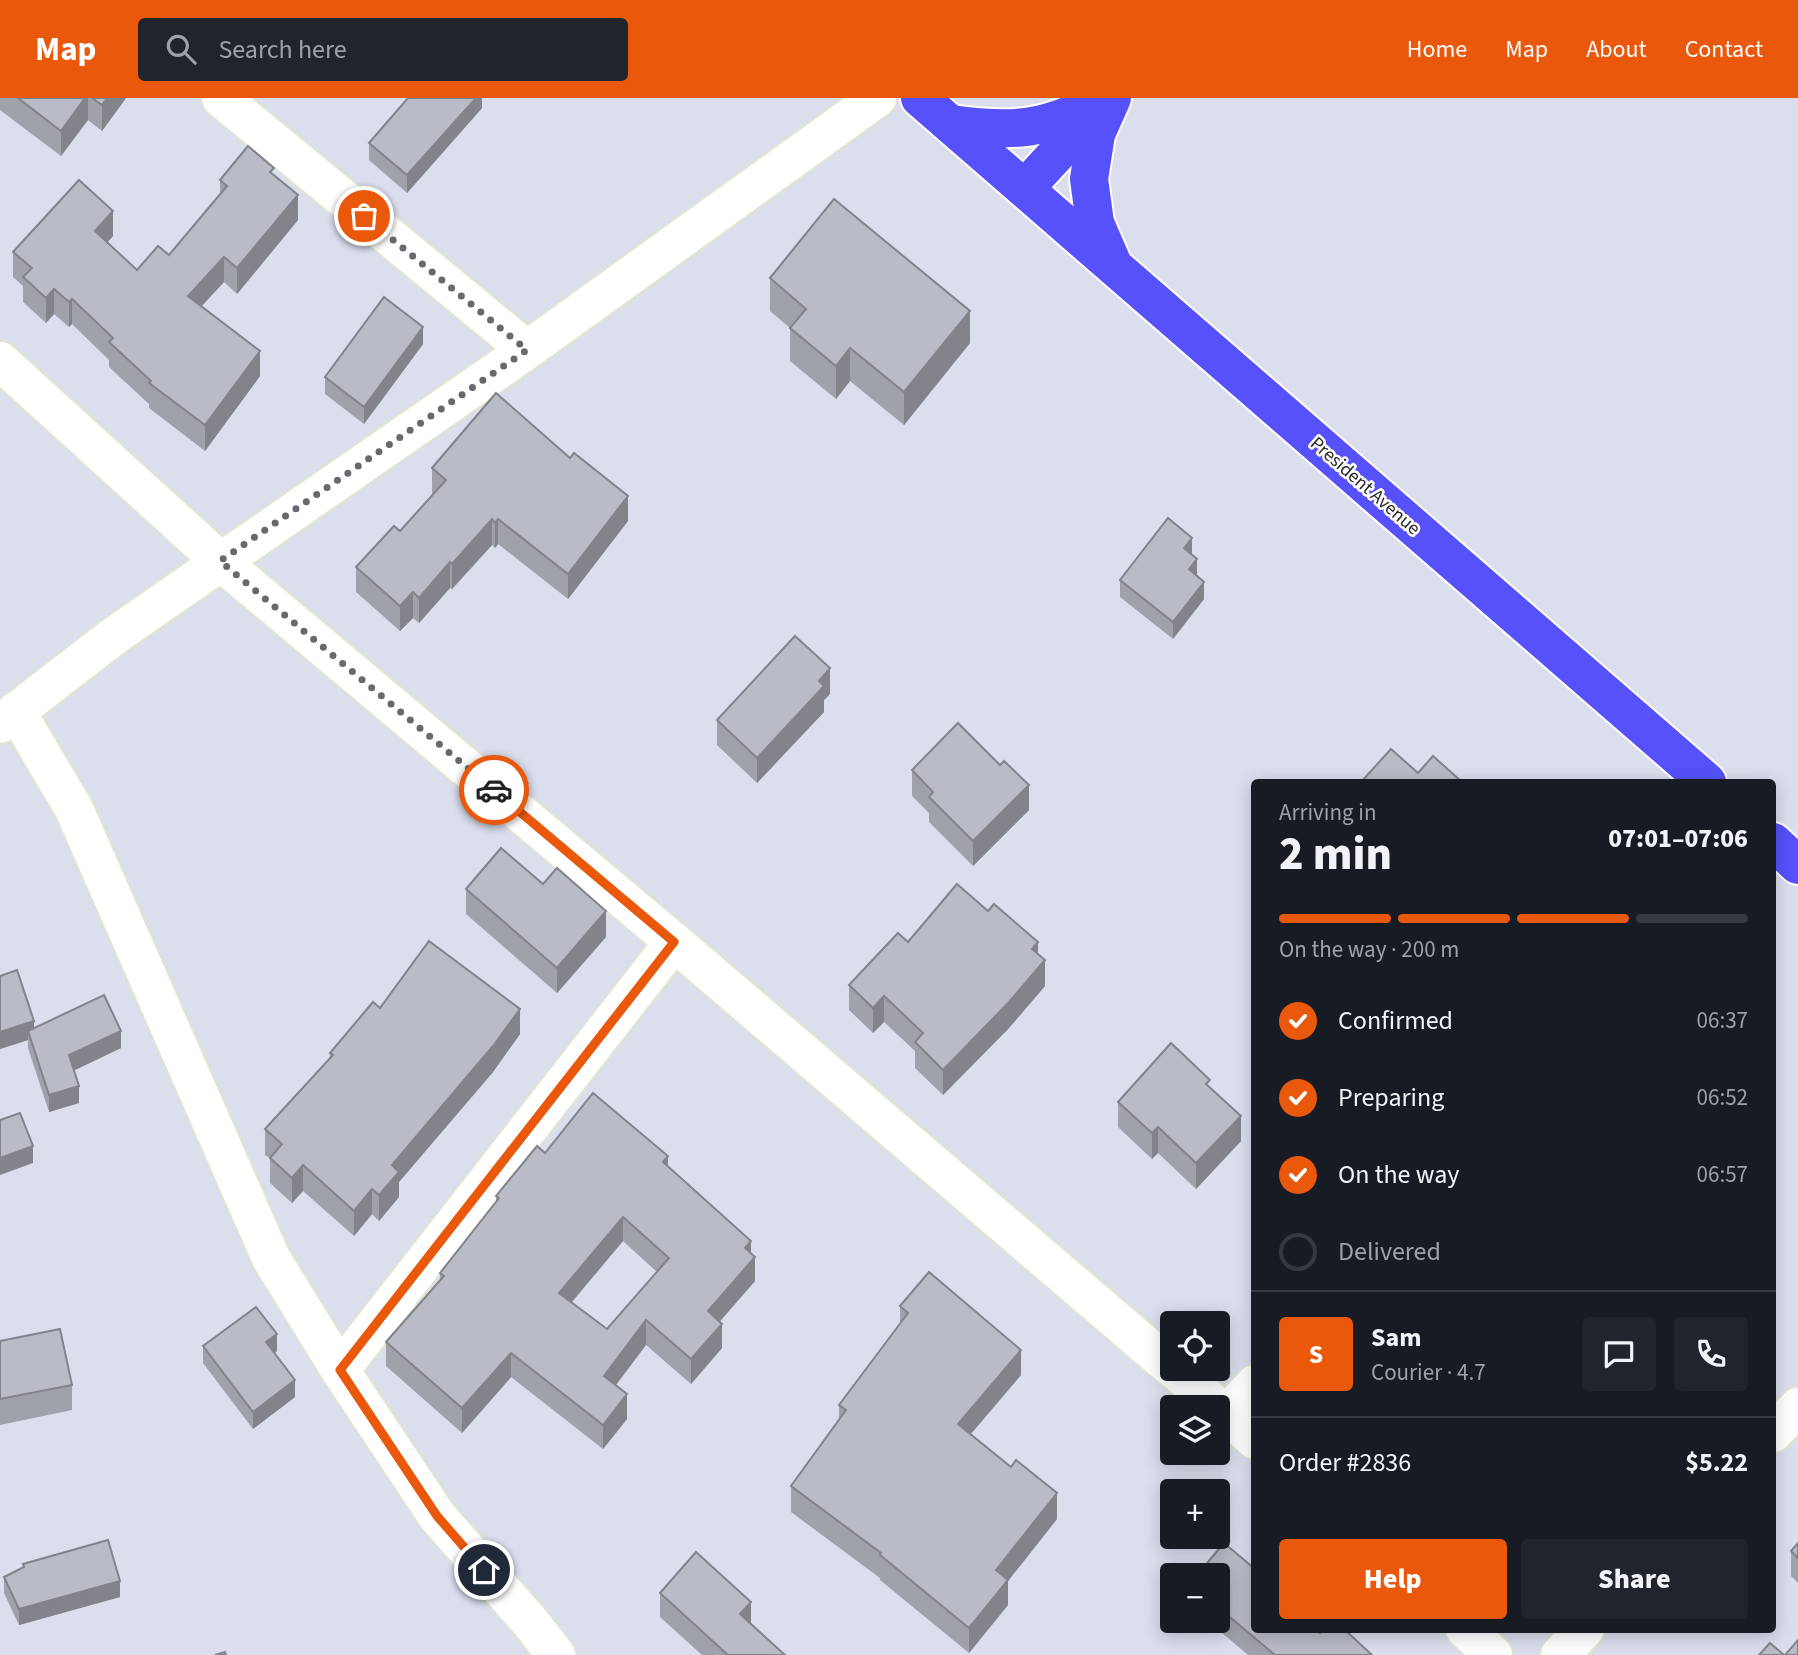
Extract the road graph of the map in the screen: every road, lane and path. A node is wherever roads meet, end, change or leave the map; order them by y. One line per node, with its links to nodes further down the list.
1 (221, 98): 8 (street)
2 (877, 98): 8 (street)
3 (920, 98): 5 (main road, President Avenue)
4 (1108, 98): 5 (main road); 6 (main road); 7 (main road)
5 (951, 124): 6 (main road, President Avenue)
6 (1025, 188): 7 (main road, President Avenue)
7 (1113, 265): 12 (main road, President Avenue)
8 (527, 350): 10 (street)
9 (0, 361): 10 (street)
10 (220, 561): 11 (street); 15 (street)
11 (8, 717): 17 (street)
12 (1704, 779)
13 (1776, 845): 14 (main road)
14 (1798, 865)
15 (674, 942): 16 (street); 17 (street)
16 (1160, 1357)
17 (340, 1370): 28 (street)
18 (1188, 1381): 20 (street)
19 (1251, 1388): 22 (street)
20 (1205, 1395)
21 (1798, 1407): 24 (street)
22 (1230, 1411)
23 (1230, 1417): 25 (street)
24 (1776, 1430)
25 (1251, 1436)
26 (1469, 1633): 29 (street)
27 (1581, 1633): 30 (street)
28 (556, 1655)
29 (1493, 1655)
30 (1560, 1655)

